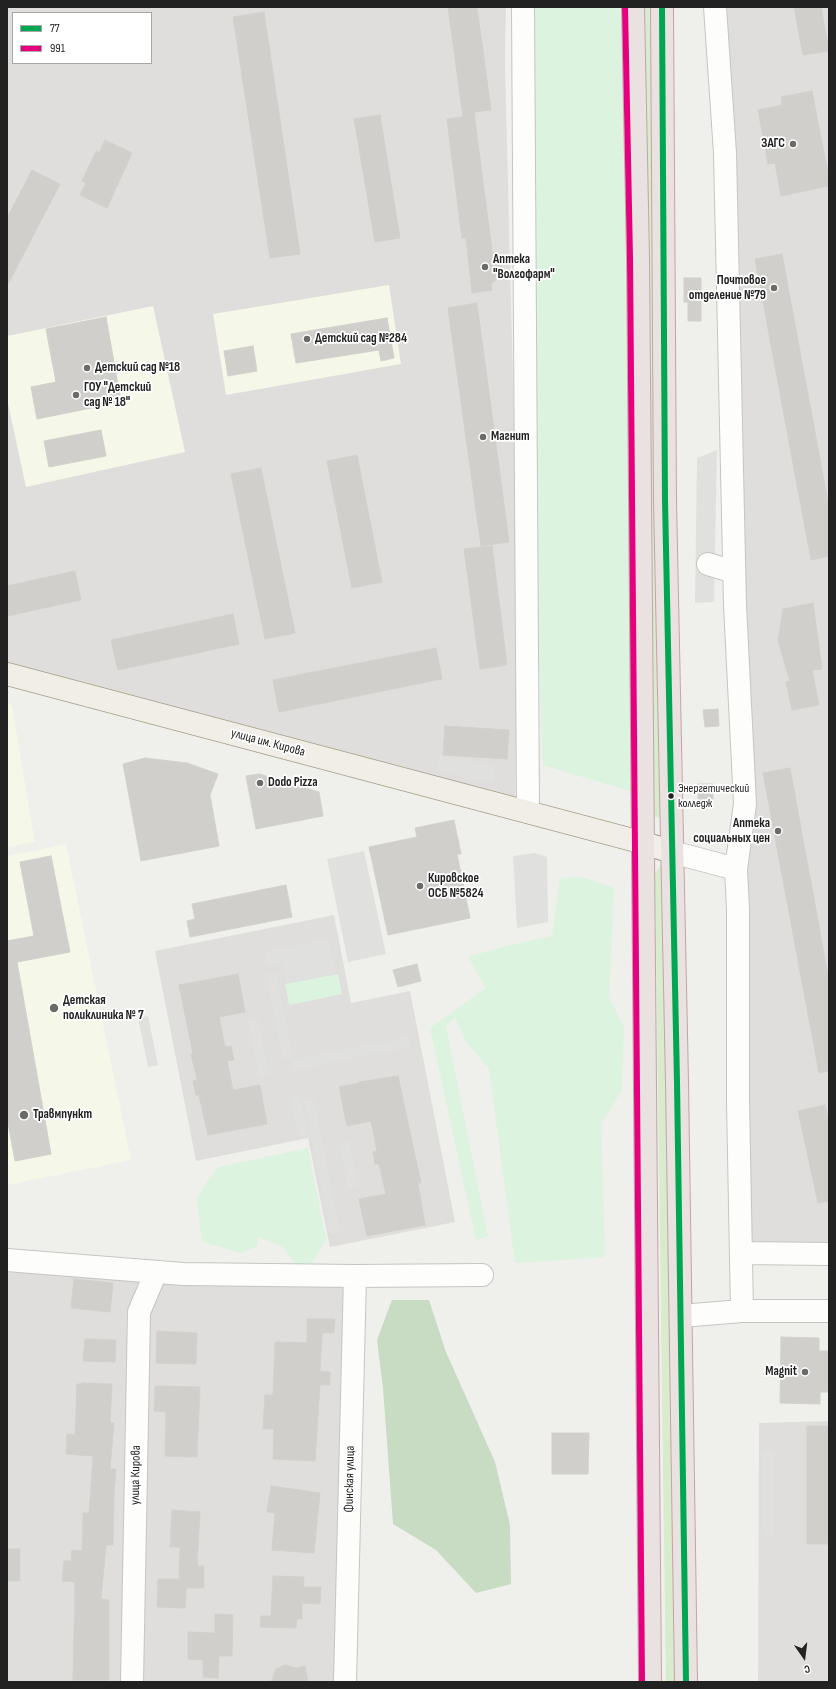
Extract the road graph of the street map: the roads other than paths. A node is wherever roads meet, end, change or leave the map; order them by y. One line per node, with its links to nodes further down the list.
1 (523, 7): 8 (street)
2 (632, 7): 9 (highway)
3 (662, 7): 10 (highway)
4 (714, 7): 6 (street)
5 (708, 564): 6 (street)
6 (734, 572): 11 (street)
7 (7, 674): 8 (main road, улица им. Кирова)
8 (528, 812): 9 (main road, улица им. Кирова)
9 (644, 843): 10 (main road, улица им. Кирова); 23 (highway)
10 (672, 852): 11 (street); 20 (highway)
11 (736, 869): 12 (street)
12 (742, 1253): 13 (street); 19 (street)
13 (829, 1254)
14 (7, 1260): 15 (street)
15 (156, 1272): 17 (street); 21 (street, улица Кирова)
16 (482, 1275): 17 (street)
17 (355, 1276): 22 (street, Финская улица)
18 (829, 1311): 19 (street)
19 (742, 1312): 20 (street)
20 (681, 1316): 24 (highway)
21 (132, 1682)
22 (345, 1682)
23 (650, 1682)
24 (686, 1682)

